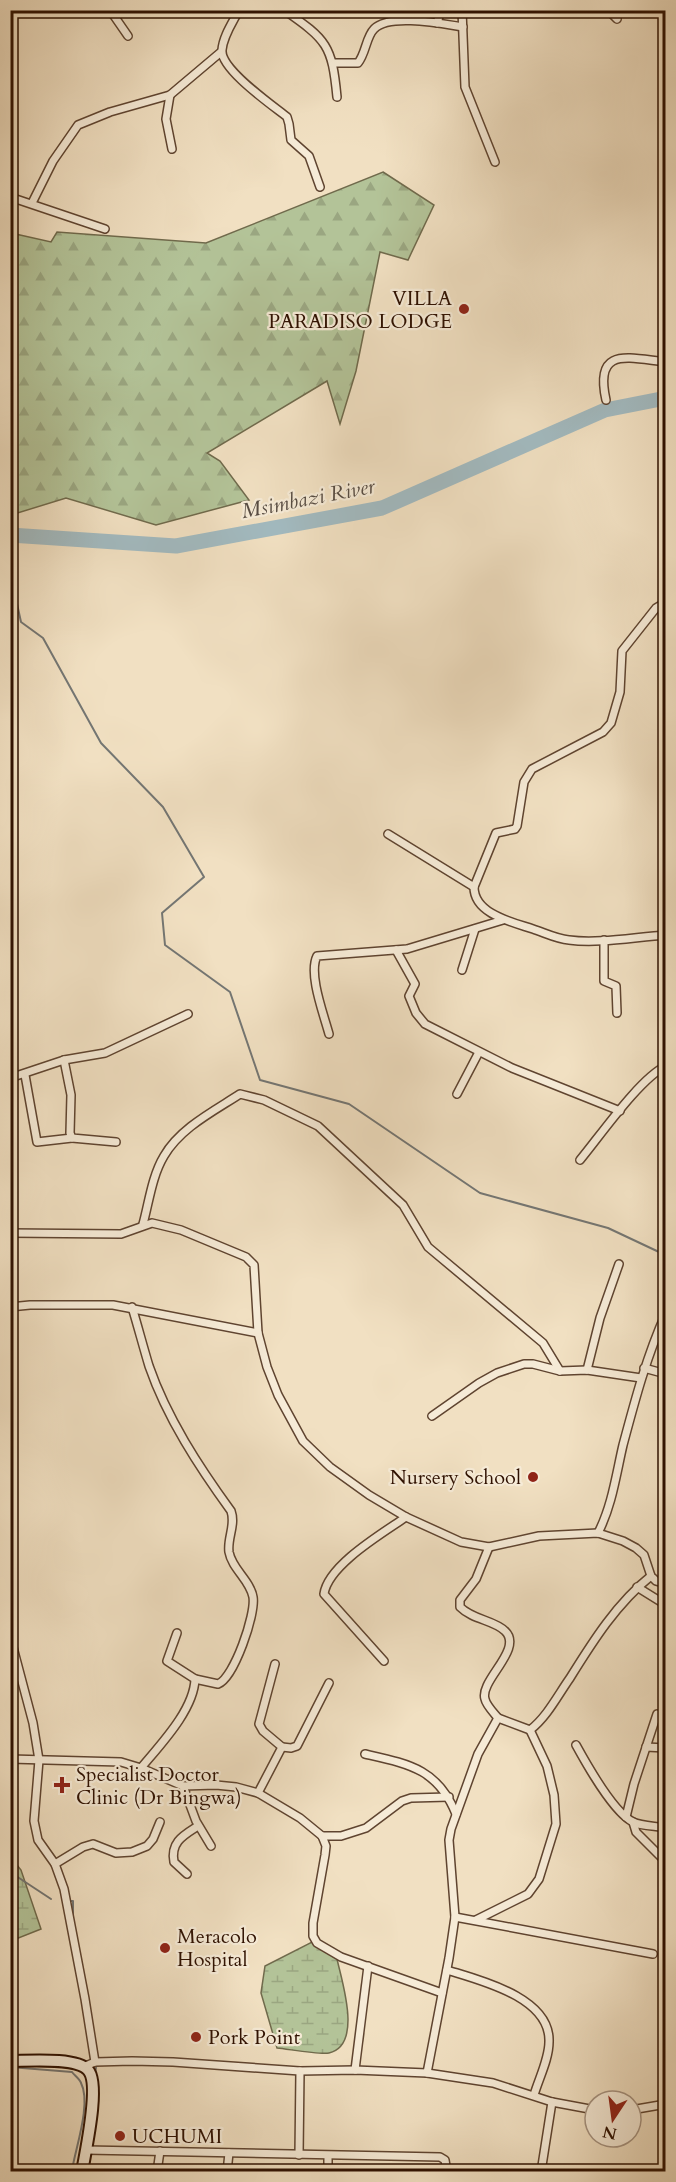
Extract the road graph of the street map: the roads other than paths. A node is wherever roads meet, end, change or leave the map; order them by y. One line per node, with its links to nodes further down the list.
1 (110, 10): 10 (street)
2 (239, 10): 11 (street)
3 (284, 10): 12 (street)
4 (441, 10): 8 (street)
5 (462, 10): 9 (street)
6 (608, 10): 7 (street)
7 (616, 19)
8 (437, 23): 9 (street); 12 (street)
9 (463, 27): 16 (street)
10 (129, 36)
11 (221, 52): 13 (street); 17 (street)
12 (333, 63): 14 (street)
13 (170, 95): 15 (street); 19 (street)
14 (337, 98)
15 (172, 149)
16 (495, 162)
17 (320, 187)
18 (10, 197): 19 (street)
19 (32, 203): 20 (street)
20 (105, 229)
21 (666, 362): 22 (street)
22 (606, 399)
23 (666, 605): 25 (street)
24 (388, 834): 25 (street)
25 (474, 886): 26 (street)
26 (502, 920): 27 (street); 29 (street)
27 (475, 929): 30 (street); 31 (street)
28 (666, 935): 29 (street)
29 (604, 940): 32 (street)
30 (396, 950): 34 (street); 35 (street)
31 (462, 970)
32 (617, 1013)
33 (188, 1014): 36 (street)
34 (329, 1034)
35 (479, 1052): 40 (street); 41 (street)
36 (64, 1060): 38 (street); 42 (street)
37 (666, 1066): 41 (street)
38 (24, 1075): 39 (street); 42 (street)
39 (10, 1078)
40 (457, 1094)
41 (620, 1111): 44 (street)
42 (72, 1138): 43 (street)
43 (116, 1142)
44 (580, 1160)
45 (143, 1224): 46 (street); 51 (street); 54 (street)
46 (10, 1233)
47 (619, 1264): 53 (street)
48 (10, 1307): 49 (street)
49 (132, 1307): 51 (street); 69 (street)
50 (666, 1313): 52 (street)
51 (258, 1333): 58 (street)
52 (644, 1368): 55 (street); 56 (street)
53 (587, 1370): 54 (street); 56 (street)
54 (560, 1371): 57 (street)
55 (666, 1374)
56 (641, 1378): 59 (street)
57 (432, 1416)
58 (406, 1516): 60 (street); 67 (street)
59 (598, 1533): 60 (street); 61 (street)
60 (489, 1547): 72 (street)
61 (651, 1576): 62 (street); 63 (street)
62 (666, 1584)
63 (637, 1587): 64 (street); 73 (street)
64 (666, 1605)
65 (177, 1634): 69 (street)
66 (10, 1636): 80 (street)
67 (384, 1661)
68 (275, 1664): 75 (street)
69 (195, 1679): 81 (street)
70 (329, 1683): 75 (street)
71 (657, 1714): 76 (street)
72 (498, 1718): 73 (street); 85 (street)
73 (531, 1730): 97 (street)
74 (576, 1745): 86 (street)
75 (282, 1747): 83 (street)
76 (646, 1747): 77 (street); 86 (street)
77 (666, 1748)
78 (365, 1754): 84 (street)
79 (10, 1759): 80 (street)
80 (39, 1760): 81 (street); 94 (street)
81 (141, 1768): 82 (street)
82 (183, 1786): 83 (street); 89 (street)
83 (258, 1793): 91 (street)
84 (449, 1797): 85 (street); 91 (street)
85 (456, 1814): 96 (street)
86 (626, 1817): 88 (street)
87 (160, 1822): 94 (street)
88 (633, 1822): 90 (street); 93 (street)
89 (198, 1826): 92 (street); 95 (street)
90 (666, 1828)
91 (322, 1836): 99 (street)
92 (211, 1846)
93 (666, 1862)
94 (55, 1864): 103 (street)
95 (187, 1874)
96 (454, 1917): 97 (street); 100 (street)
97 (476, 1920): 98 (street)
98 (653, 1954)
99 (368, 1966): 101 (street); 105 (street)
100 (447, 1970): 101 (street); 108 (street)
101 (442, 1993): 107 (street)
102 (10, 2061): 104 (main road)
103 (95, 2062): 104 (street); 106 (street)
104 (83, 2067): 113 (main road)
105 (355, 2070): 106 (street); 107 (street)
106 (300, 2072): 116 (street)
107 (427, 2073): 108 (street)
108 (534, 2095): 109 (street)
109 (552, 2102): 111 (street); 123 (street)
110 (666, 2104): 112 (street)
111 (583, 2108)
112 (643, 2108)
113 (86, 2150): 114 (street); 118 (main road)
114 (160, 2151): 115 (street); 119 (street)
115 (230, 2152): 116 (street); 120 (street)
116 (299, 2155): 117 (street)
117 (328, 2156): 121 (street); 122 (street)
118 (82, 2172)
119 (157, 2172)
120 (227, 2172)
121 (328, 2172)
122 (447, 2172)
123 (542, 2172)

